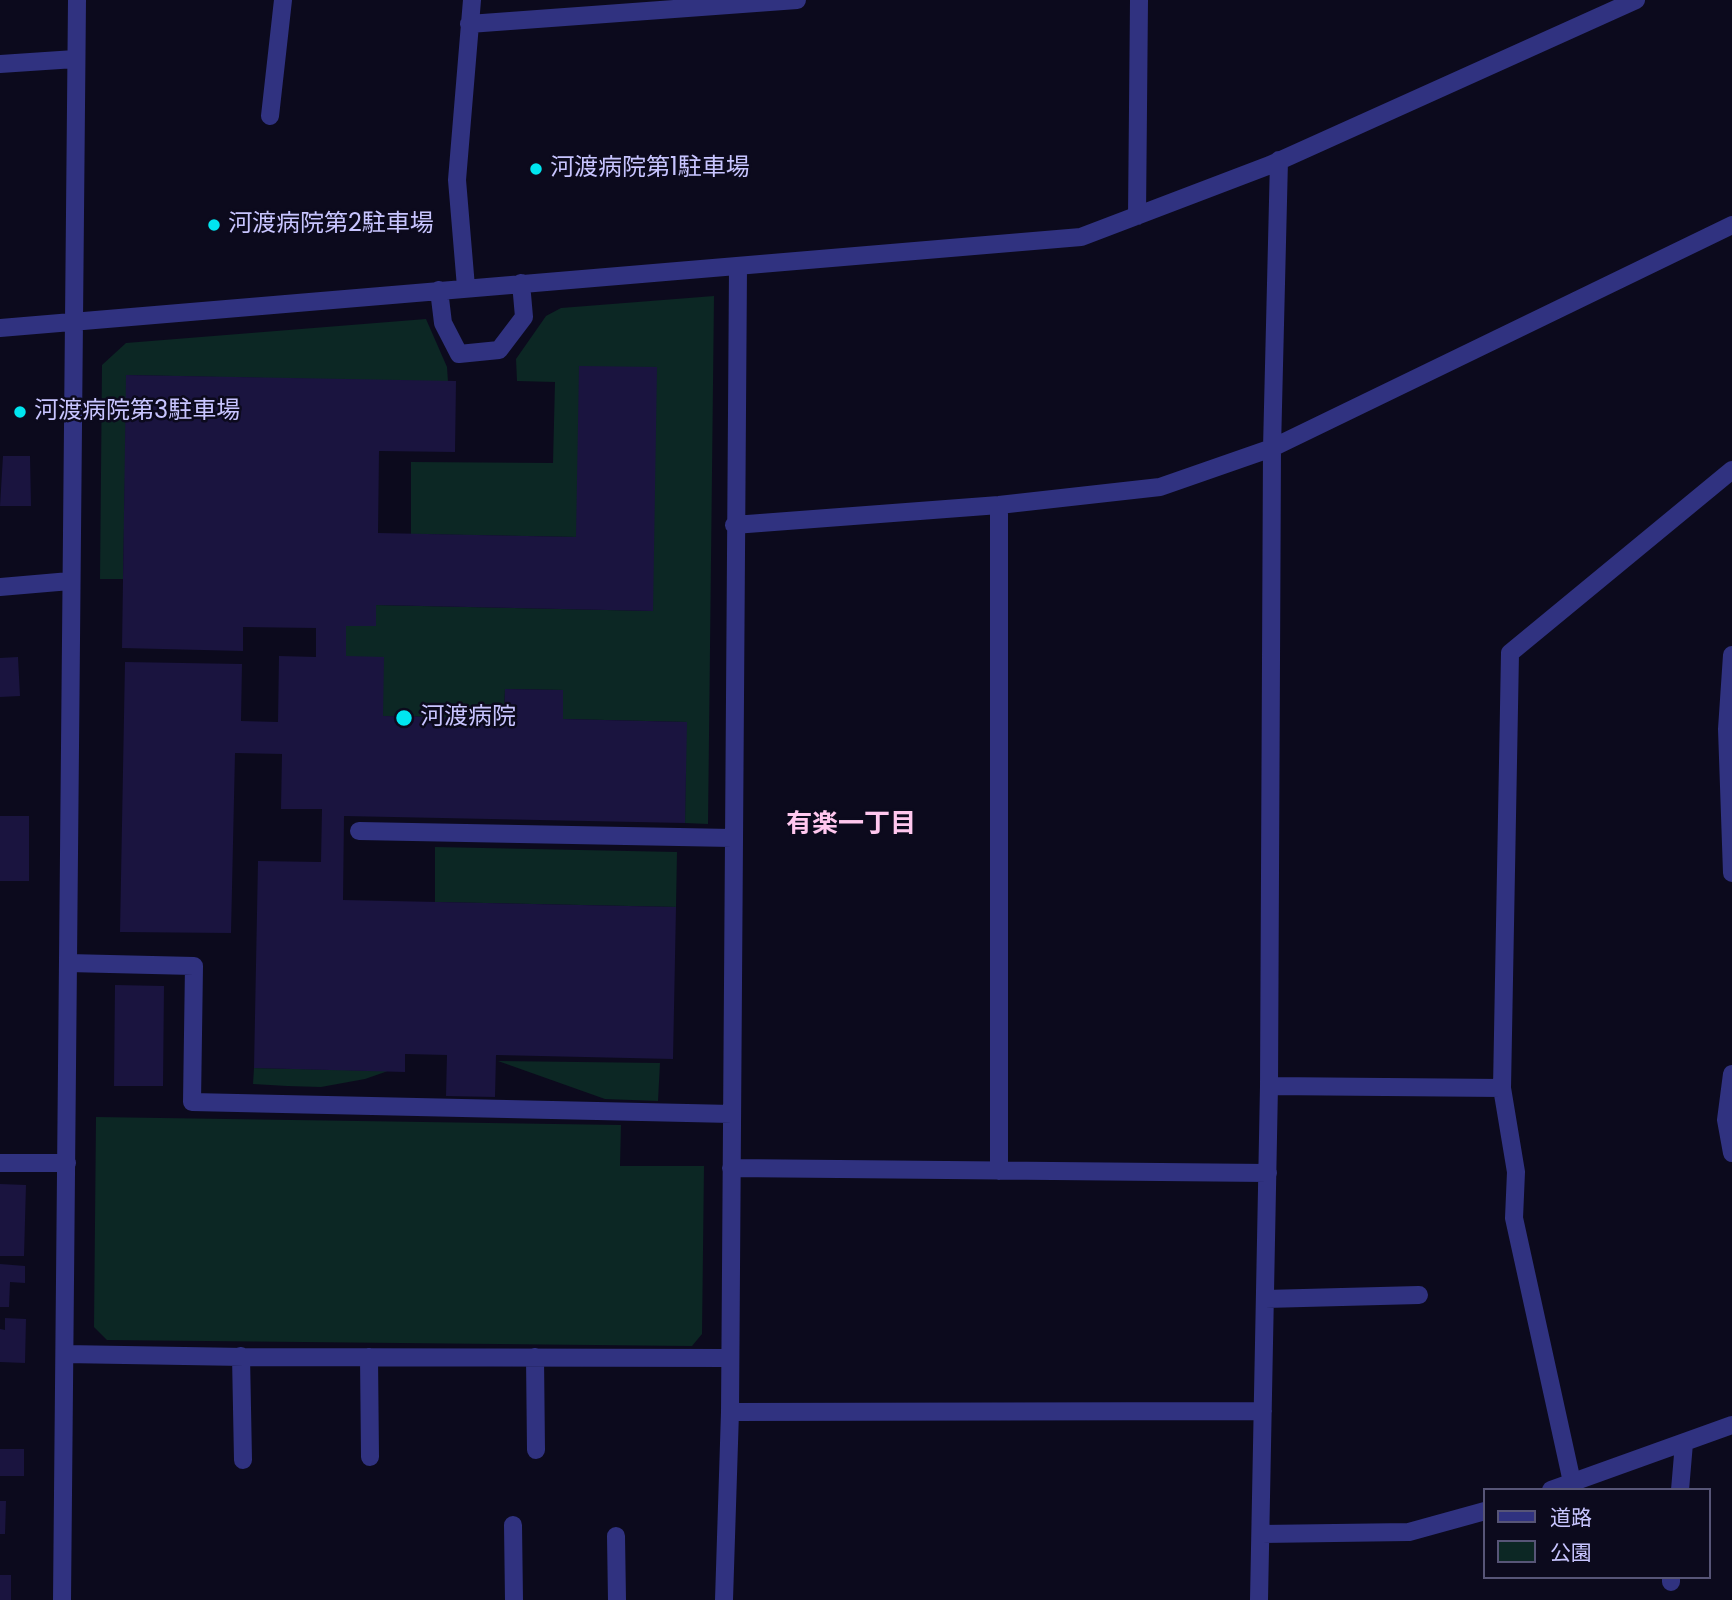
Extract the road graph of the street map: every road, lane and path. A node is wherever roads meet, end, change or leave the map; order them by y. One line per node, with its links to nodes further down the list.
1 (77, 0): 8 (street)
2 (283, 0): 10 (street)
3 (472, 0): 7 (street)
4 (797, 0): 7 (street)
5 (1139, 0): 12 (street)
6 (1636, 0): 11 (street)
7 (469, 24): 16 (street)
8 (75, 59): 9 (street); 18 (street)
9 (0, 64)
10 (270, 116)
11 (1279, 160): 12 (street); 20 (street)
12 (1137, 216): 14 (street)
13 (1732, 225): 20 (street)
14 (738, 268): 15 (street); 23 (street)
15 (521, 283): 16 (street); 17 (street)
16 (466, 287): 17 (street)
17 (439, 290): 18 (street)
18 (75, 322): 19 (street); 24 (street)
19 (0, 328)
20 (1272, 448): 22 (street); 33 (street)
21 (1732, 470): 34 (street)
22 (999, 505): 23 (street); 40 (street)
23 (734, 525): 29 (street)
24 (70, 581): 25 (street); 31 (street)
25 (0, 587)
26 (1732, 655): 27 (street)
27 (1730, 729): 30 (street)
28 (359, 831): 29 (street)
29 (732, 838): 35 (street)
30 (1732, 873)
31 (68, 963): 35 (street); 38 (street)
32 (1732, 1074): 36 (street)
33 (1269, 1086): 34 (street); 41 (street)
34 (1503, 1088): 56 (street)
35 (732, 1114): 39 (street)
36 (1732, 1153)
37 (0, 1163): 38 (street)
38 (67, 1163): 44 (street)
39 (731, 1168): 40 (street); 48 (street)
40 (999, 1171): 41 (street)
41 (1268, 1173): 43 (street)
42 (1419, 1295): 43 (street)
43 (1265, 1299): 49 (street)
44 (65, 1354): 45 (street); 63 (street)
45 (241, 1356): 46 (street); 55 (street)
46 (369, 1357): 47 (street); 54 (street)
47 (535, 1357): 48 (street); 53 (street)
48 (729, 1357): 50 (street)
49 (1263, 1411): 50 (street); 61 (street)
50 (730, 1412): 66 (street)
51 (1732, 1425): 52 (street)
52 (1685, 1443): 56 (street); 58 (street)
53 (536, 1450)
54 (370, 1457)
55 (243, 1460)
56 (1572, 1482): 57 (street)
57 (1556, 1488)
58 (1680, 1488)
59 (1484, 1511): 61 (street)
60 (513, 1525): 64 (street)
61 (1261, 1534): 67 (street)
62 (616, 1536): 65 (street)
63 (62, 1600)
64 (514, 1600)
65 (617, 1600)
66 (724, 1600)
67 (1259, 1600)

